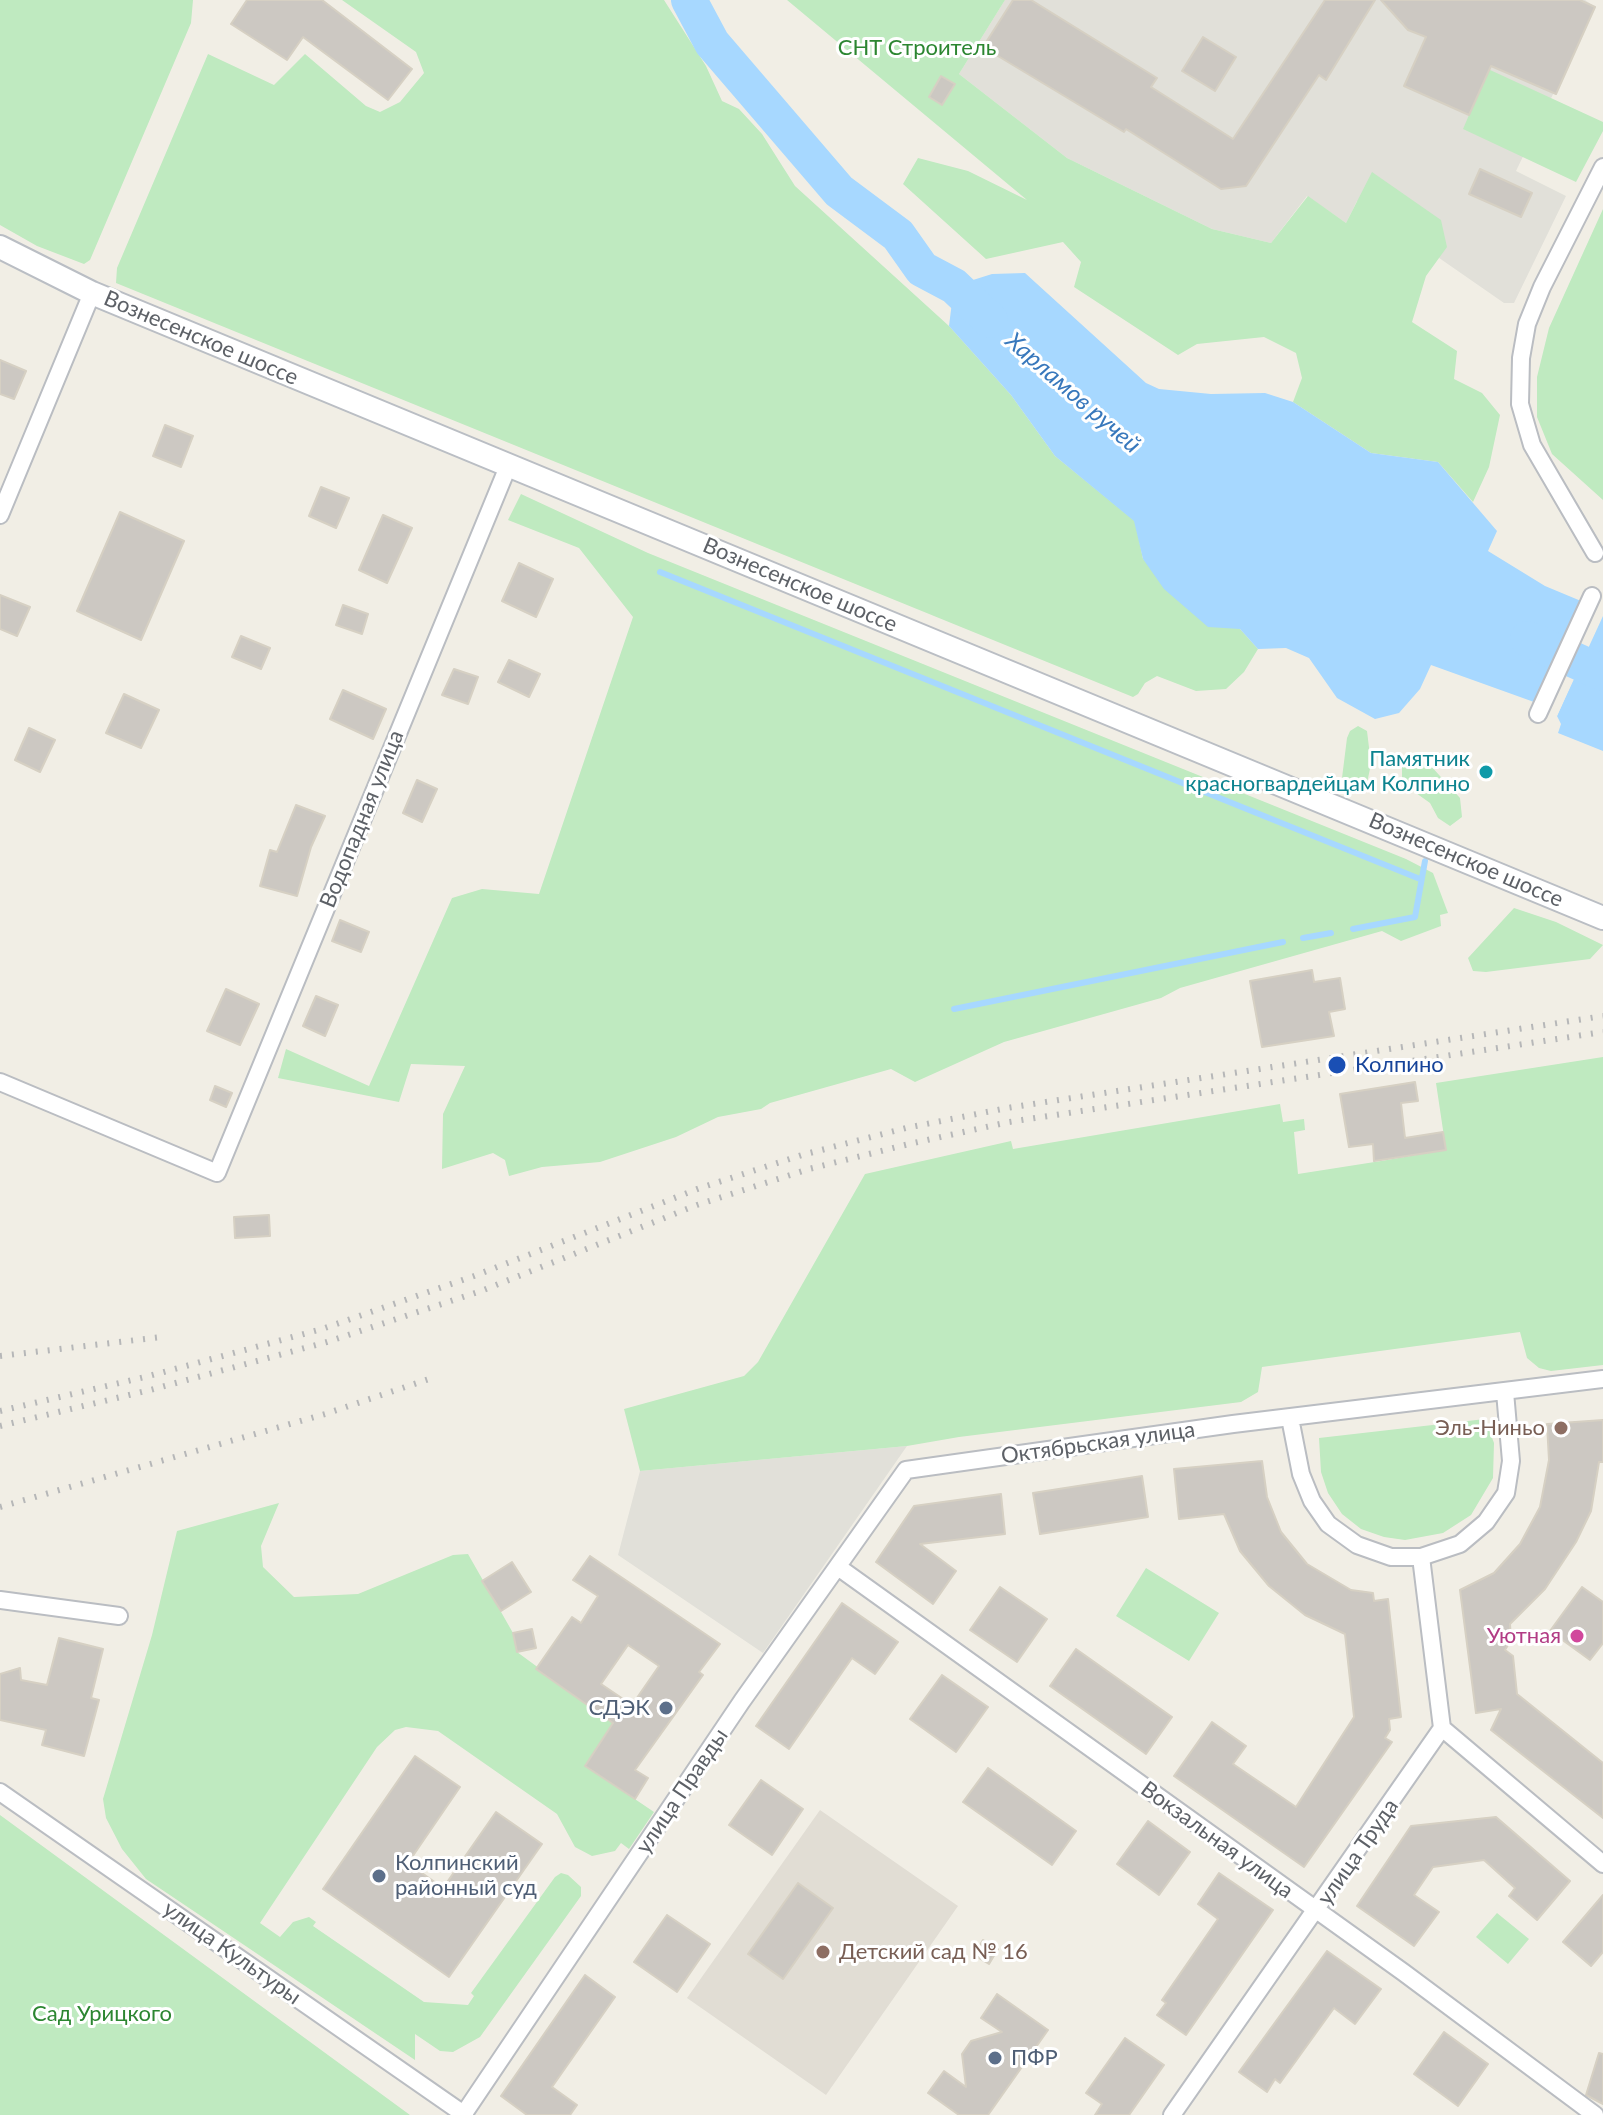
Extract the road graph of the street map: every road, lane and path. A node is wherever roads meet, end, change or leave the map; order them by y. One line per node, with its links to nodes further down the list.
1 (1603, 167): 6 (street)
2 (0, 247): 3 (street, Вознесенское шоссе)
3 (92, 293): 4 (street, Вознесенское шоссе); 5 (street)
4 (509, 464): 9 (street, Вознесенское шоссе); 10 (street, Водопадная улица)
5 (0, 515)
6 (1595, 553)
7 (1592, 596): 8 (street)
8 (1538, 714)
9 (1603, 918)
10 (0, 1082)
11 (1603, 1379): 12 (street)
12 (1505, 1392): 13 (street, Октябрьская улица); 15 (street)
13 (1290, 1418): 14 (street, Октябрьская улица); 15 (street)
14 (906, 1470): 16 (street, улица Правды)
15 (1421, 1557): 19 (street)
16 (838, 1567): 22 (street, Вокзальная улица); 23 (street, улица Правды)
17 (0, 1600): 18 (street)
18 (119, 1616)
19 (1442, 1728): 21 (street); 22 (street, улица Труда)
20 (0, 1792): 23 (street, улица Культуры)
21 (1603, 1864)
22 (1317, 1911): 24 (street, улица Труда); 25 (street, Вокзальная улица)
23 (464, 2115)
24 (1172, 2115)
25 (1595, 2115)

